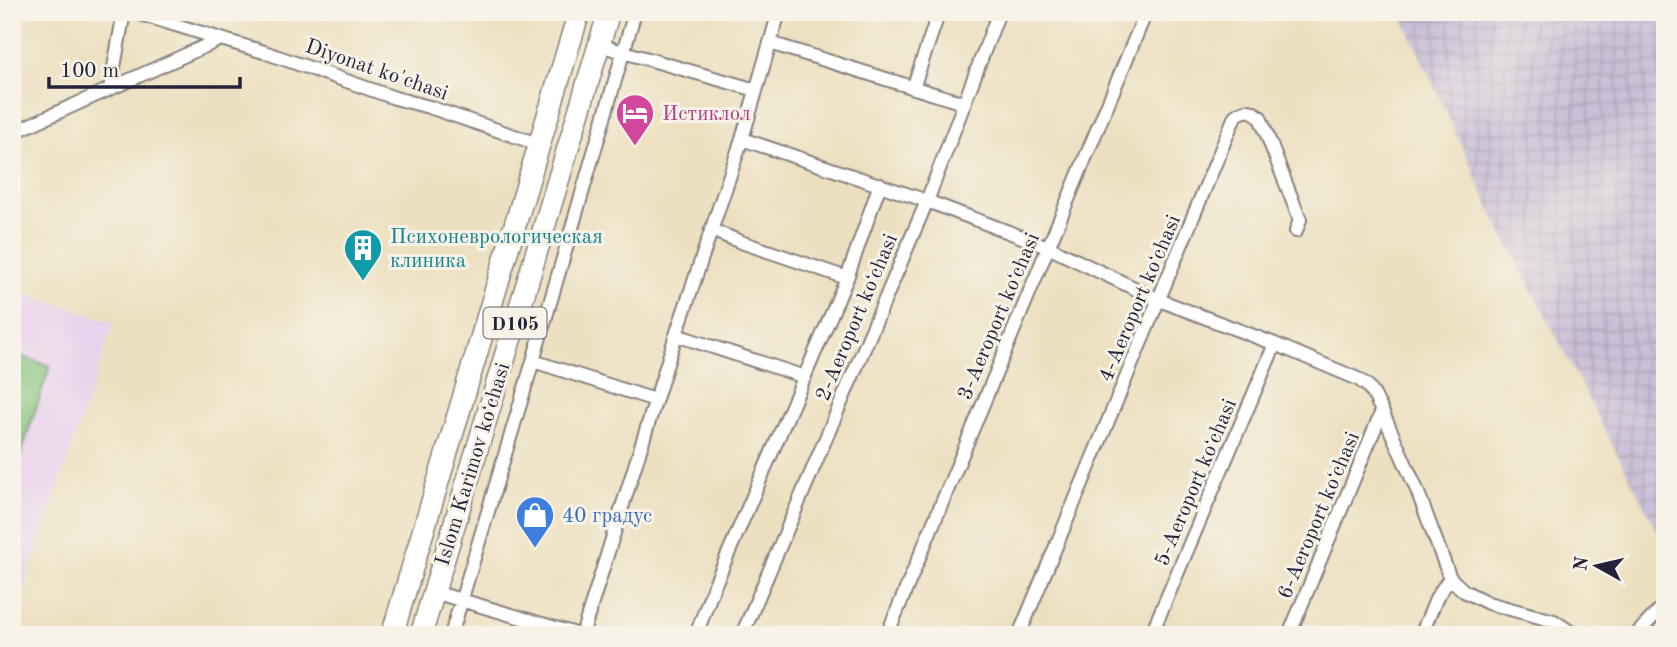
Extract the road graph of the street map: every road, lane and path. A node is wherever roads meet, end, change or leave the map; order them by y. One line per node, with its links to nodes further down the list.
1 (124, 12): 15 (street)
2 (134, 12): 10 (street, Diyonat ko'chasi)
3 (579, 12): 20 (highway, Islom Karimov koʻchasi / D105)
4 (609, 12): 12 (highway, Islom Karimov koʻchasi / D105)
5 (635, 12): 13 (street)
6 (779, 12): 11 (street)
7 (939, 12): 14 (street)
8 (999, 12): 17 (street, 2-Aeroport koʻchasi)
9 (1146, 12): 25 (street, 3-Aeroport koʻchasi)
10 (221, 39): 15 (street); 20 (street, Diyonat ko'chasi)
11 (770, 43): 14 (street); 16 (street)
12 (599, 45): 13 (street); 35 (highway, Islom Karimov koʻchasi / D105)
13 (624, 52): 16 (street); 30 (street)
14 (913, 88): 17 (street)
15 (110, 89): 18 (street)
16 (756, 90): 19 (street)
17 (963, 103): 22 (street, 2-Aeroport koʻchasi)
18 (12, 133)
19 (742, 139): 21 (street); 23 (street)
20 (538, 144): 39 (highway, Islom Karimov koʻchasi / D105)
21 (880, 184): 22 (street); 26 (street)
22 (927, 201): 25 (street); 44 (street, 2-Aeroport koʻchasi)
23 (711, 230): 26 (street); 28 (street)
24 (1296, 231): 27 (street, 4-Aeroport koʻchasi)
25 (1048, 247): 27 (street); 45 (street, 3-Aeroport koʻchasi)
26 (848, 278): 31 (street)
27 (1159, 300): 29 (street); 46 (street, 4-Aeroport koʻchasi)
28 (676, 335): 31 (street); 32 (street)
29 (1275, 345): 33 (street); 47 (street, 5-Aeroport koʻchasi)
30 (533, 361): 32 (street); 36 (street)
31 (805, 377): 43 (street)
32 (655, 400): 42 (street)
33 (1382, 411): 34 (street); 48 (street, 6-Aeroport koʻchasi)
34 (1450, 578): 38 (street); 49 (street)
35 (434, 592): 36 (street); 40 (highway, Islom Karimov koʻchasi / D105)
36 (461, 600): 41 (street); 42 (street)
37 (1665, 604): 52 (street)
38 (1554, 621): 50 (street); 51 (street)
39 (392, 635)
40 (421, 635)
41 (451, 635)
42 (580, 635)
43 (696, 635)
44 (742, 635)
45 (887, 635)
46 (1018, 635)
47 (1151, 635)
48 (1289, 635)
49 (1421, 635)
50 (1549, 635)
51 (1574, 635)
52 (1636, 635)

